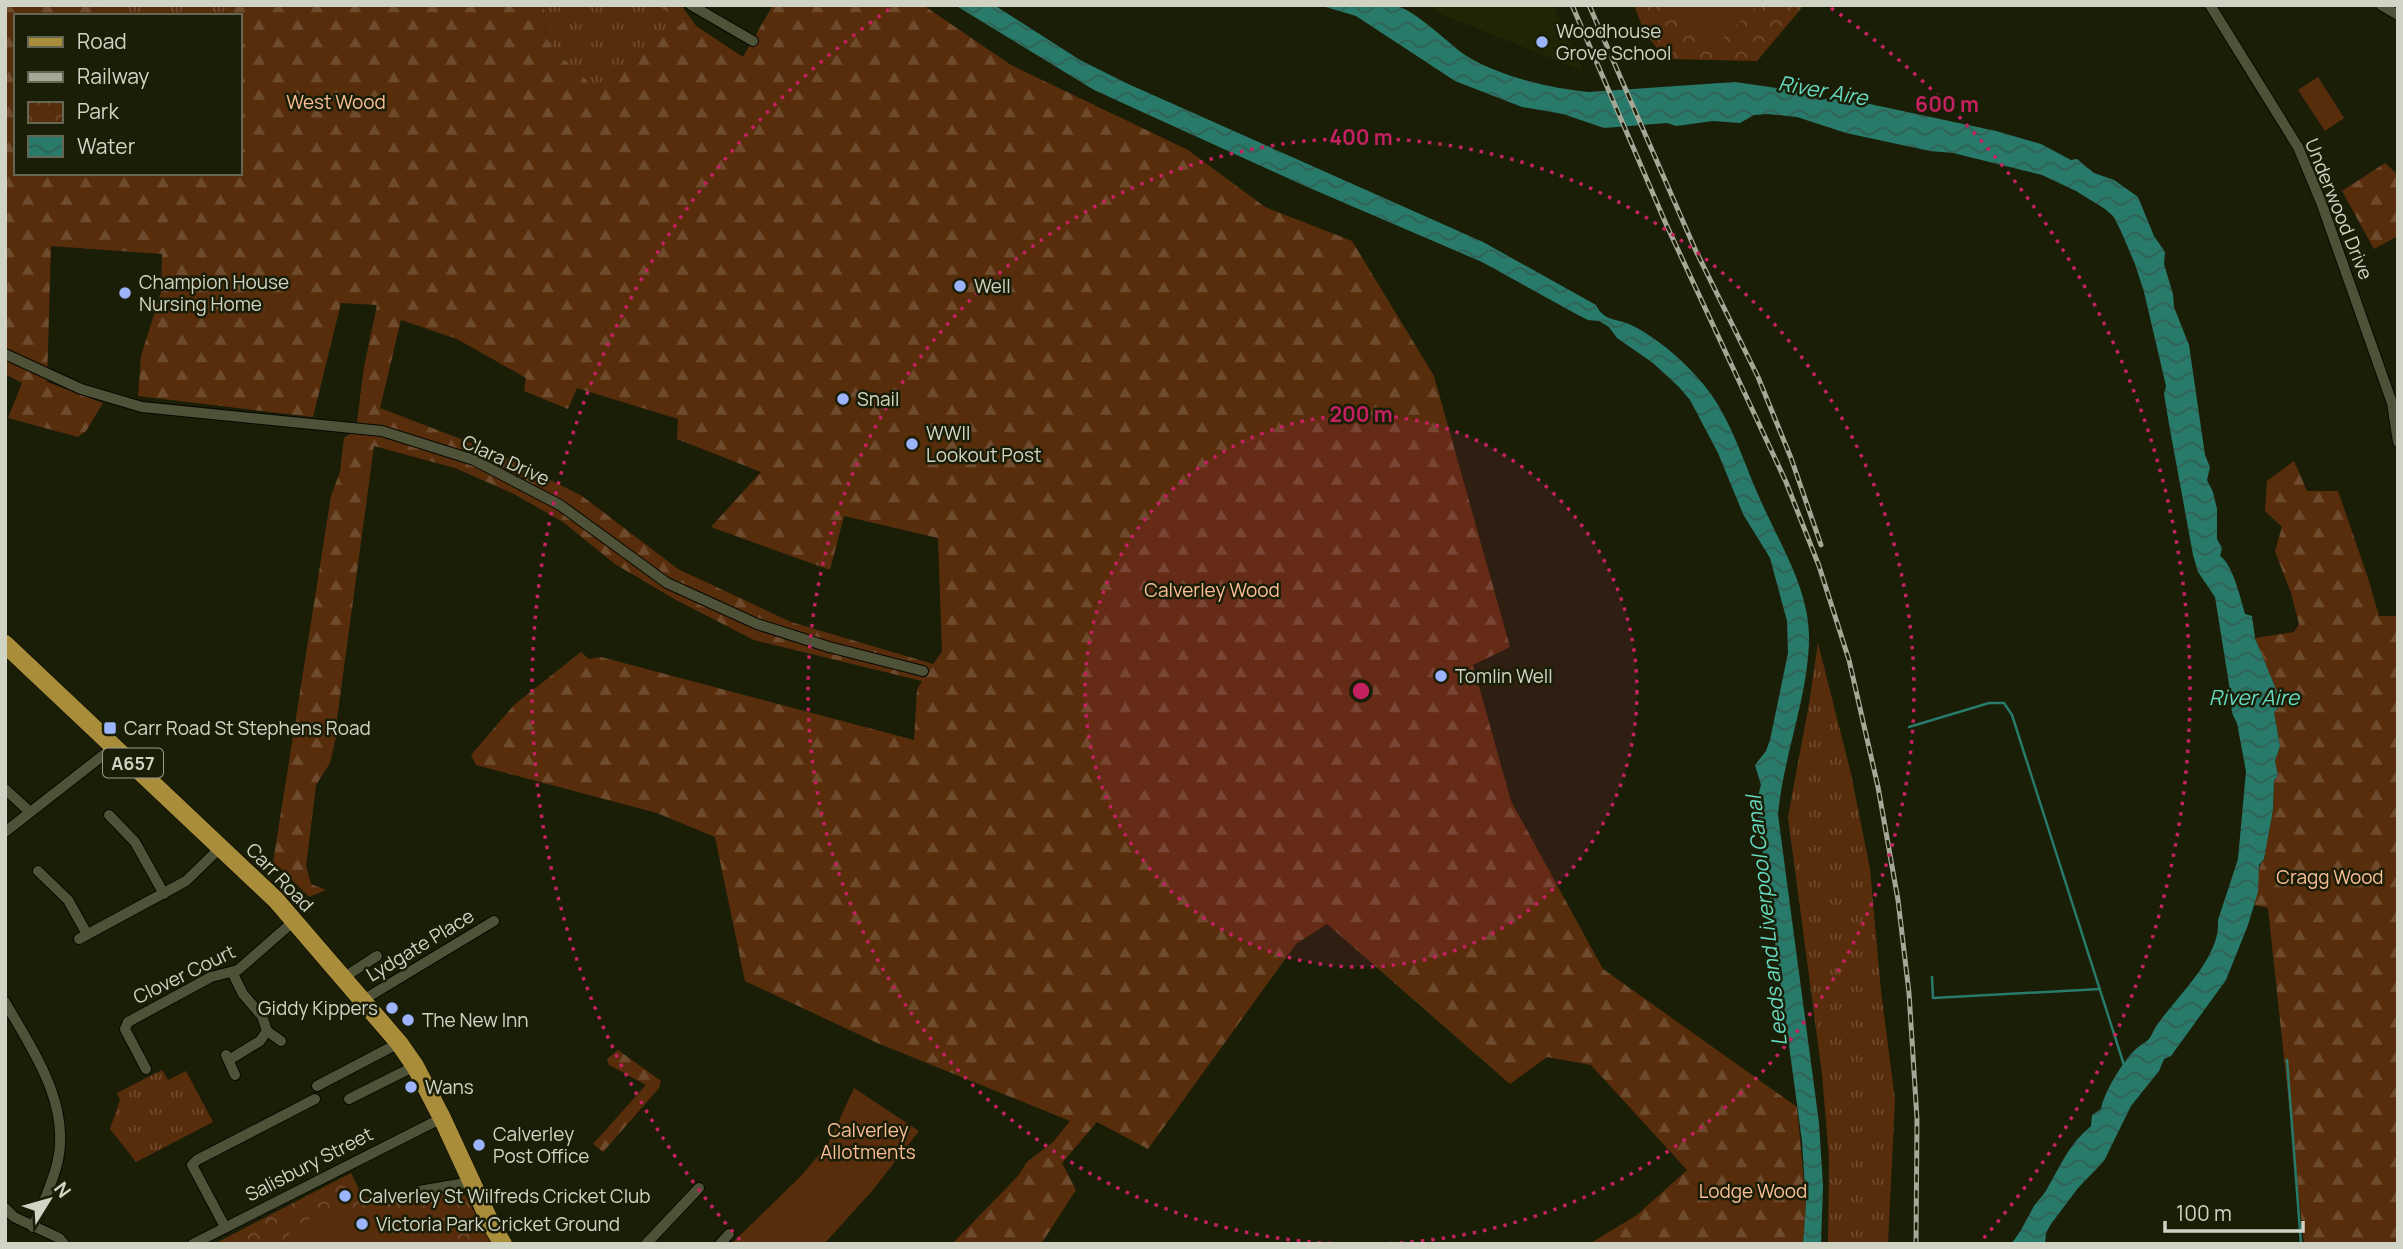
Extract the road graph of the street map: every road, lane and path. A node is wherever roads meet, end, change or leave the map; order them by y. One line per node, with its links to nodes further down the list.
1 (691, 5): 5 (street)
2 (2210, 5): 7 (street, Underwood Drive)
3 (2384, 6): 4 (street)
4 (2398, 15)
5 (752, 41)
6 (5, 354): 9 (street, Clara Drive)
7 (2398, 442)
8 (5, 643): 10 (main road, Carr Road / A657)
9 (923, 671)
10 (115, 746): 12 (street); 15 (main road, Carr Road / A657)
11 (5, 789): 12 (street)
12 (30, 812): 14 (street)
13 (109, 815): 17 (street)
14 (5, 832)
15 (220, 846): 17 (street); 18 (main road, Carr Road / A657)
16 (38, 871): 17 (street)
17 (164, 894)
18 (294, 921): 21 (street, Clover Court); 22 (main road, Carr Road / A657)
19 (494, 921): 23 (street, Lydgate Place)
20 (377, 956): 22 (street)
21 (232, 972): 25 (street); 29 (street, Clover Court)
22 (343, 978): 23 (main road, Carr Road / A657)
23 (363, 1000): 27 (main road, Carr Road / A657)
24 (5, 1002): 39 (street)
25 (267, 1031): 26 (street); 30 (street)
26 (281, 1041)
27 (399, 1043): 28 (main road, Carr Road / A657); 31 (street)
28 (415, 1066): 33 (street); 34 (main road, Carr Road / A657)
29 (146, 1069)
30 (235, 1075)
31 (317, 1086)
32 (315, 1099): 40 (street)
33 (349, 1099)
34 (442, 1118): 35 (main road, Carr Road / A657); 40 (street, Salisbury Street)
35 (471, 1182): 37 (street); 44 (main road, Carr Road / A657)
36 (699, 1188): 45 (street)
37 (419, 1191)
38 (5, 1208): 39 (street)
39 (33, 1227): 42 (street)
40 (225, 1227): 43 (street, Salisbury Street)
41 (729, 1234): 46 (street)
42 (64, 1244)
43 (193, 1244)
44 (503, 1244)
45 (646, 1244)
46 (720, 1244)

